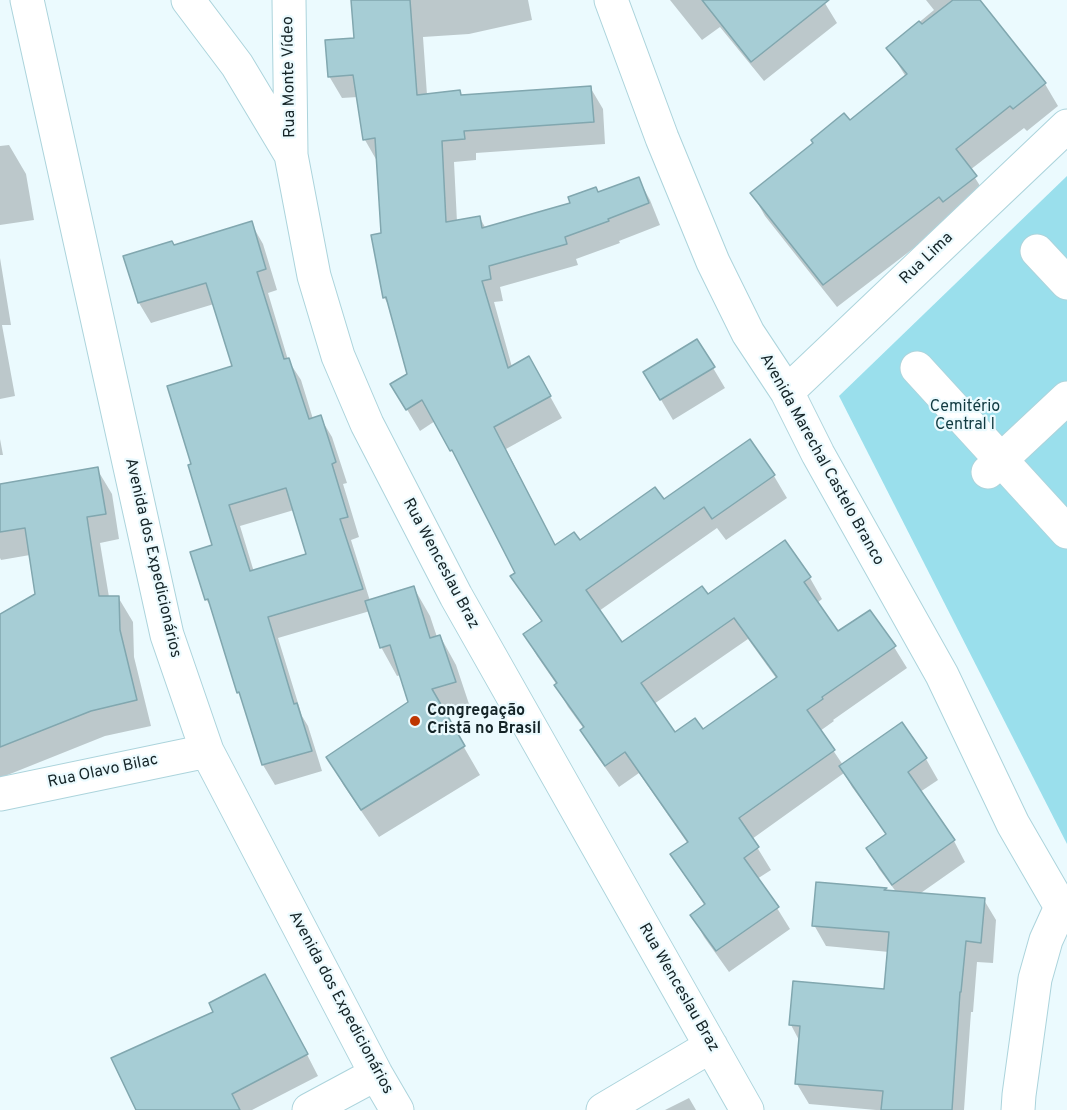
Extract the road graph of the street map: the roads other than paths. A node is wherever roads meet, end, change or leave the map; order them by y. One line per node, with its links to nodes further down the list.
1 (27, 0): 14 (street, Avenida dos Expedicionários)
2 (188, 0): 6 (street, Rua Wenceslau Braz)
3 (289, 0): 6 (street, Rua Monte Vídeo)
4 (611, 0): 10 (street, Avenida Marechal Castelo Branco)
5 (1067, 126): 10 (street, Rua Lima)
6 (291, 155): 17 (street, Rua Wenceslau Braz)
7 (1037, 251): 8 (street)
8 (1067, 283)
9 (917, 368): 12 (street)
10 (787, 392): 16 (street, Avenida Marechal Castelo Branco)
11 (1067, 398): 12 (street)
12 (994, 466): 13 (street)
13 (1067, 532)
14 (207, 751): 15 (street, Rua Olavo Bilac); 18 (street, Avenida dos Expedicionários)
15 (0, 794)
16 (1065, 908): 23 (street)
17 (711, 1046): 21 (street); 22 (street, Rua Wenceslau Braz)
18 (376, 1074): 19 (street); 20 (street, Avenida dos Expedicionários)
19 (309, 1110)
20 (397, 1110)
21 (603, 1110)
22 (747, 1110)
23 (1018, 1110)

